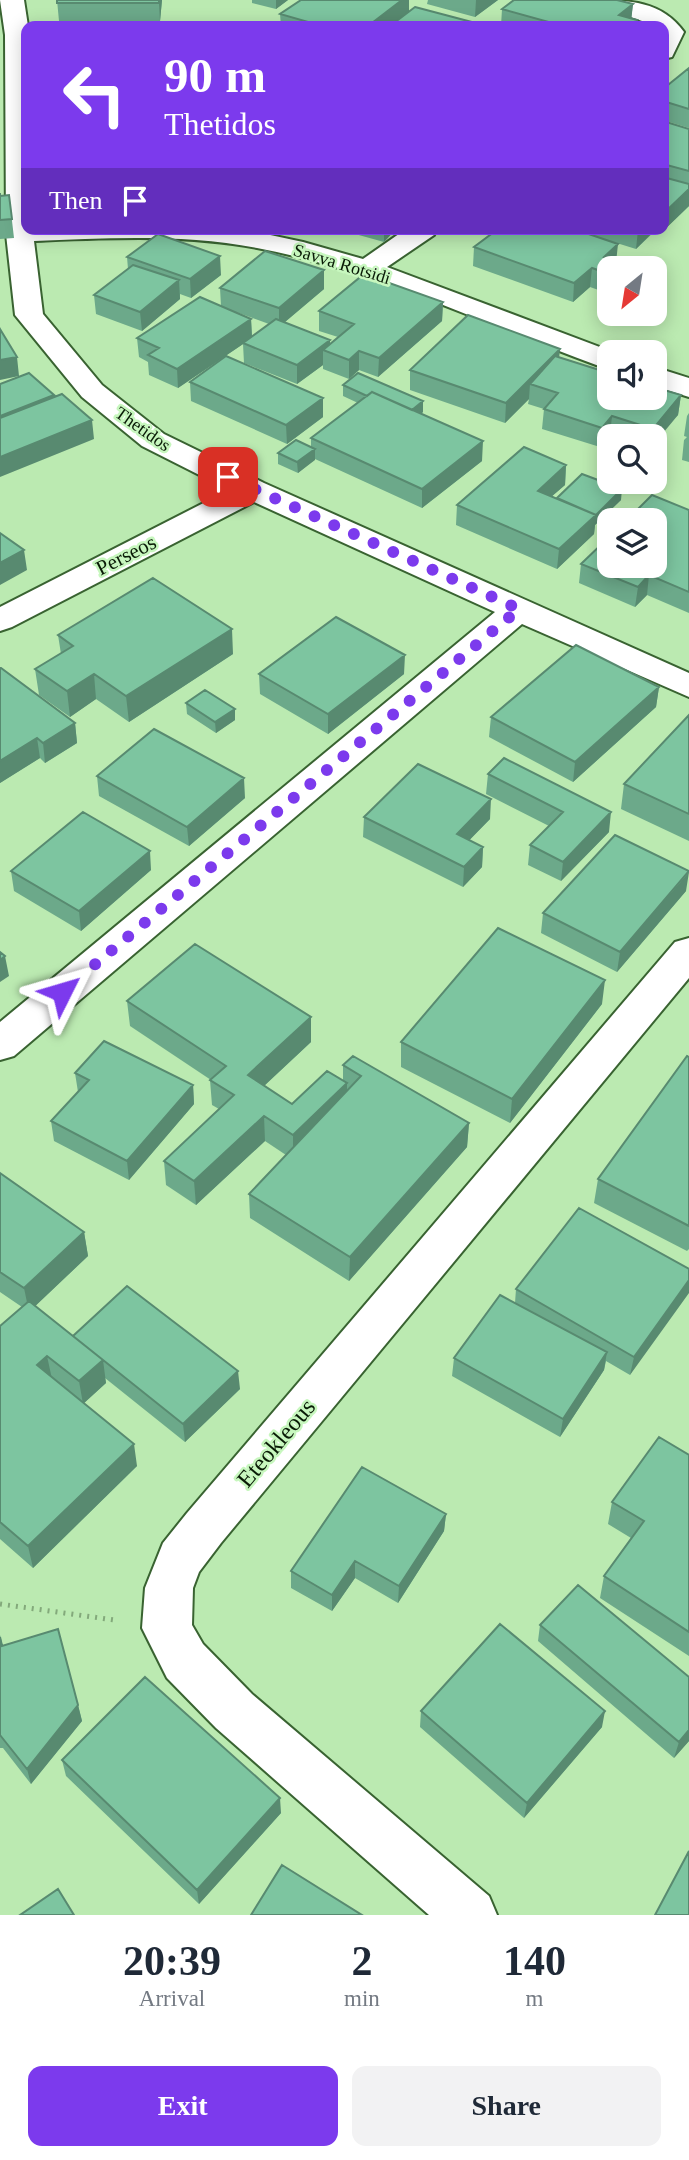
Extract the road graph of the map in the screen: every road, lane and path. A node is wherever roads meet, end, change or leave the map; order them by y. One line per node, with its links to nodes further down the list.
1 (12, 0): 4 (street, Thetidos)
2 (606, 0): 3 (street)
3 (662, 21)
4 (21, 32)
5 (21, 134): 6 (street, Thetidos)
6 (20, 234): 13 (street, Thetidos)
7 (219, 235): 9 (street, Savva Rotsidi)
8 (415, 235): 9 (street)
9 (366, 269): 10 (street, Savva Rotsidi)
10 (597, 356)
11 (667, 380): 12 (street)
12 (689, 388)
13 (253, 490): 14 (street, Thetidos); 15 (street, Perseos)
14 (519, 609): 16 (street, Thetidos); 18 (street)
15 (0, 620)
16 (689, 686)
17 (689, 952): 20 (street, Eteokleous)
18 (0, 1045)
19 (0, 1604): 20 (path)
20 (167, 1628): 21 (street)
21 (470, 1915)

